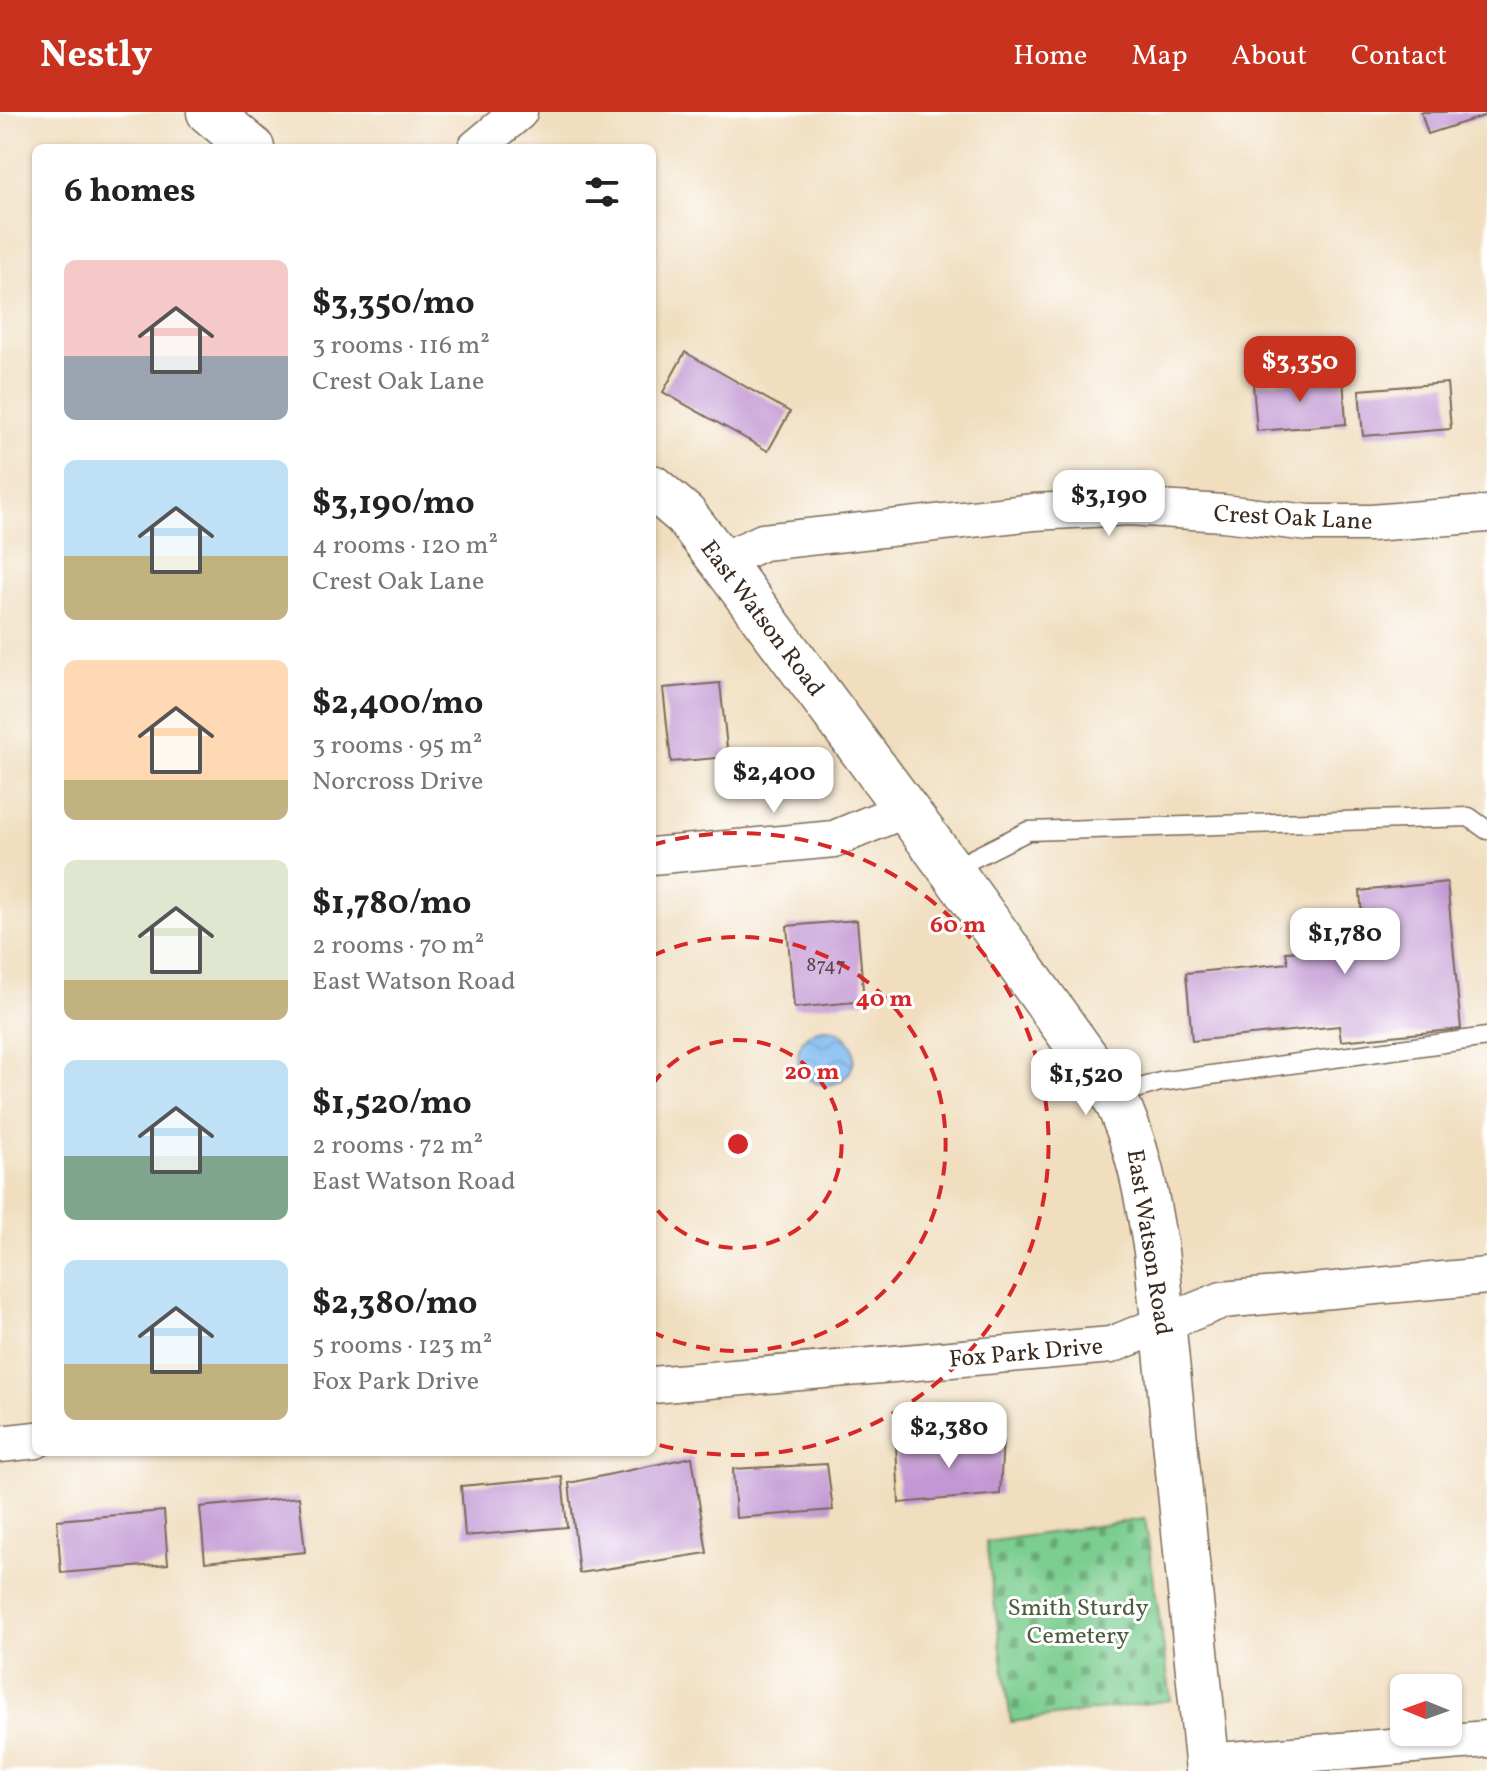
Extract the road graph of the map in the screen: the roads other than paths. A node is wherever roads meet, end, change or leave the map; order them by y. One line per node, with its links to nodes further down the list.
1 (209, 112): 3 (street)
2 (519, 112): 4 (street)
3 (247, 144)
4 (481, 144)
5 (656, 490): 7 (street, East Watson Road)
6 (1487, 514): 7 (street, Crest Oak Lane)
7 (721, 561): 8 (street, East Watson Road)
8 (906, 809): 10 (street); 11 (street, East Watson Road)
9 (1487, 830): 11 (lane)
10 (656, 856)
11 (951, 870): 13 (street, East Watson Road)
12 (1487, 1037): 13 (lane)
13 (1114, 1096): 15 (street, East Watson Road)
14 (1487, 1276): 15 (street, Fox Park Drive)
15 (1165, 1324): 16 (street, Fox Park Drive); 20 (street, East Watson Road)
16 (656, 1385)
17 (32, 1440): 18 (street)
18 (0, 1444)
19 (1487, 1739): 20 (street)
20 (1207, 1767)

